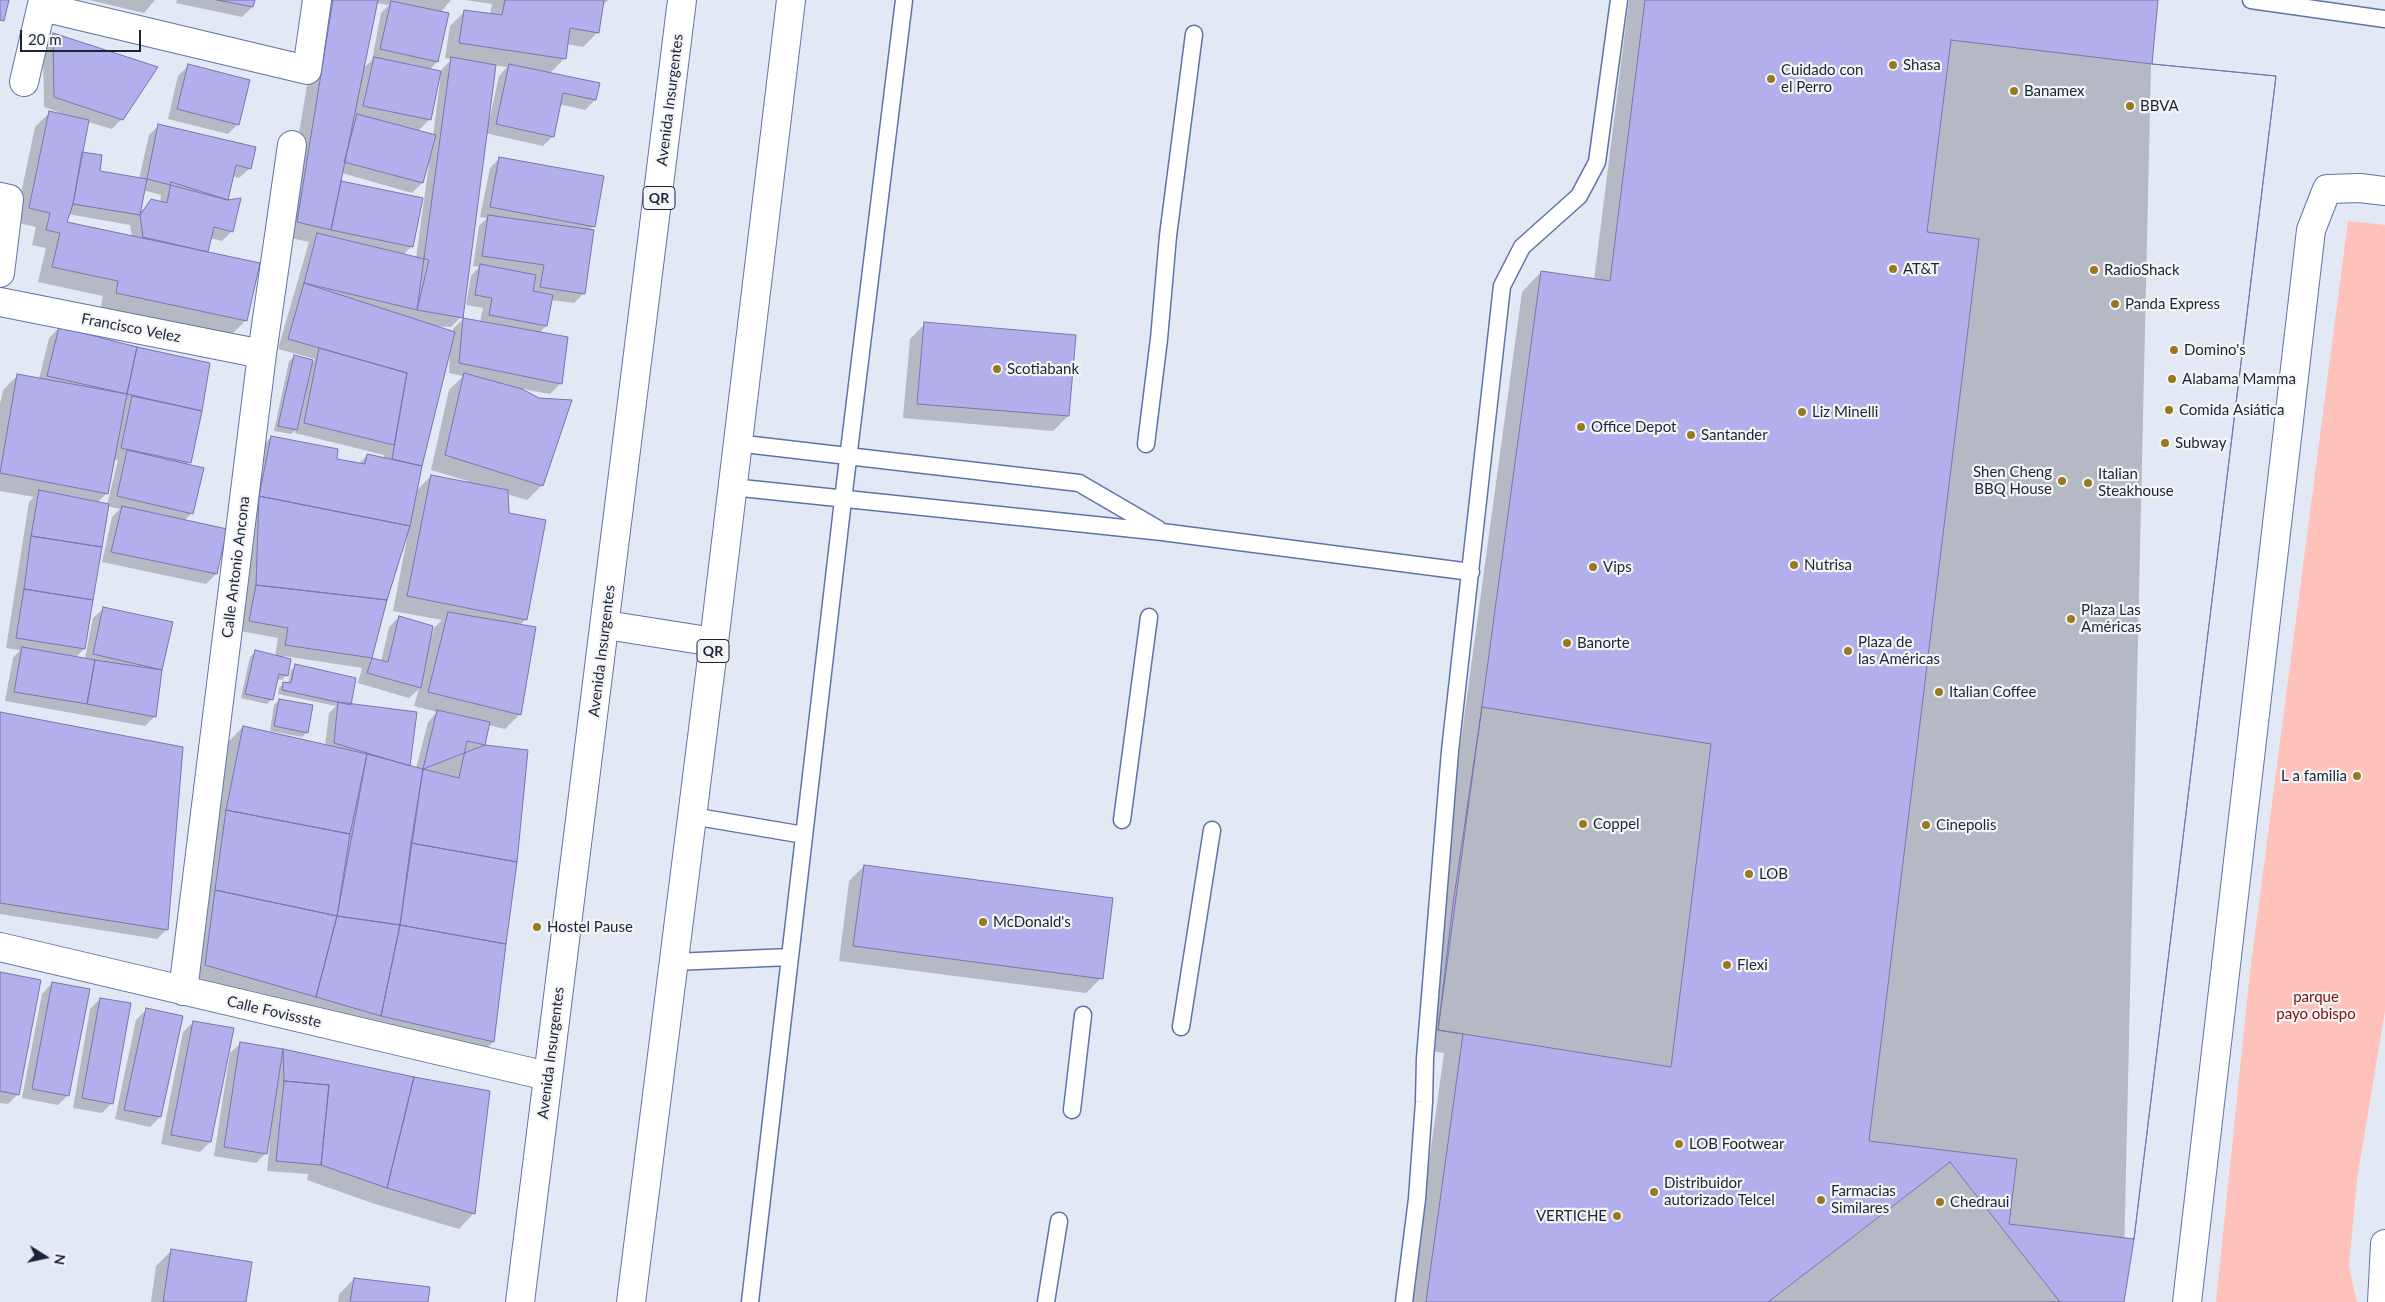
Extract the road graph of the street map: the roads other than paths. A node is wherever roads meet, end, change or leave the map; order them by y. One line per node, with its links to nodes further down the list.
1 (317, 0): 7 (street)
2 (682, 0): 25 (street, Avenida Insurgentes / QR)
3 (791, 0): 17 (street, QR)
4 (904, 0): 19 (lane)
5 (1619, 0): 23 (lane)
6 (2251, 0): 8 (lane)
7 (42, 3): 10 (street)
8 (2385, 19)
9 (1194, 34): 18 (lane)
10 (24, 82)
11 (292, 144): 16 (street, Calle Antonio Ancona)
12 (2385, 191): 46 (street)
13 (5, 198): 14 (street)
14 (0, 274)
15 (0, 302): 16 (street, Francisco Velez)
16 (262, 354): 34 (street, Calle Antonio Ancona)
17 (736, 443): 19 (lane); 20 (street, QR)
18 (1146, 444)
19 (849, 456): 21 (lane); 22 (lane)
20 (732, 487): 21 (lane); 26 (street, QR)
21 (843, 500): 22 (lane); 30 (lane)
22 (1162, 532): 23 (lane)
23 (1470, 572): 45 (lane)
24 (1149, 617): 28 (lane)
25 (606, 624): 26 (street); 37 (street, Avenida Insurgentes / QR)
26 (714, 642): 27 (street, QR)
27 (692, 816): 30 (lane); 33 (street, QR)
28 (1122, 820)
29 (1212, 830): 36 (lane)
30 (804, 835): 32 (lane)
31 (0, 947): 34 (street, Calle Fovissste)
32 (790, 956): 33 (lane); 43 (lane)
33 (674, 962): 42 (street, QR)
34 (183, 991): 37 (street, Calle Fovissste)
35 (1083, 1016): 38 (lane)
36 (1181, 1027)
37 (548, 1076): 41 (street, Avenida Insurgentes / QR)
38 (1072, 1110)
39 (1059, 1221): 44 (lane)
40 (2385, 1244): 47 (street)
41 (520, 1302)
42 (631, 1302)
43 (750, 1302)
44 (1046, 1302)
45 (1404, 1302)
46 (2187, 1302)
47 (2382, 1302)

